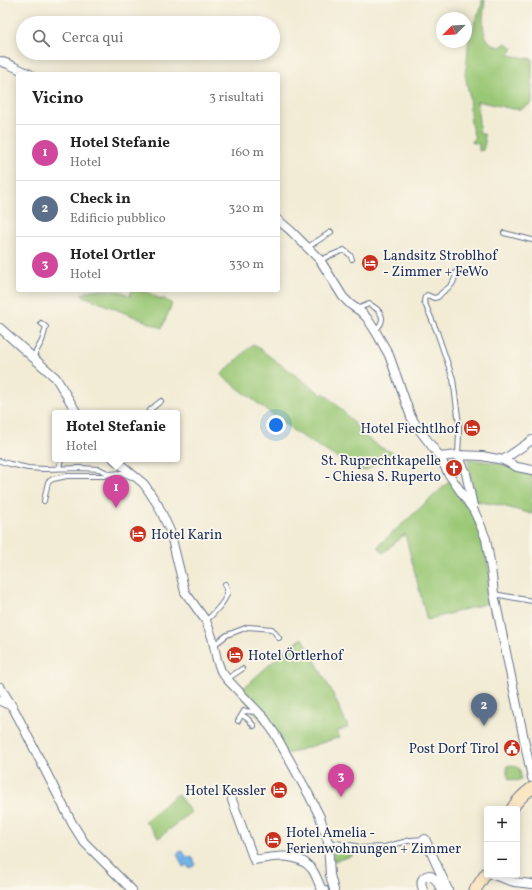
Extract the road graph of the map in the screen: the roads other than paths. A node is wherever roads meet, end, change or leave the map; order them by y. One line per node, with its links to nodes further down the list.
1 (0, 61): 2 (street)
2 (26, 72)
3 (280, 222): 7 (street)
4 (330, 232): 7 (lane)
5 (504, 233): 6 (lane)
6 (532, 240)
7 (308, 247): 9 (street)
8 (352, 258): 9 (lane)
9 (320, 260): 11 (street)
10 (456, 272): 20 (lane)
11 (357, 309): 14 (street); 14 (lane)
12 (41, 323): 15 (lane)
13 (0, 328): 15 (street)
14 (375, 330): 21 (street)
15 (33, 357): 17 (street)
16 (161, 401): 18 (lane)
17 (75, 410)
18 (150, 410)
19 (532, 440): 22 (street)
20 (458, 455): 21 (street); 22 (street); 31 (street)
21 (440, 457): 31 (street)
22 (502, 460): 27 (street)
23 (0, 461): 26 (lane)
24 (60, 462): 26 (lane)
25 (122, 462): 29 (street)
26 (59, 468): 28 (lane)
27 (532, 470)
28 (110, 474): 29 (lane); 30 (lane)
29 (138, 479): 35 (street)
30 (44, 501)
31 (474, 511): 33 (street)
32 (225, 584): 35 (lane)
33 (494, 594): 34 (lane); 47 (street)
34 (532, 601)
35 (206, 622): 37 (street)
36 (279, 638): 37 (lane)
37 (214, 645): 39 (street)
38 (242, 669): 39 (lane)
39 (227, 679): 43 (street)
40 (0, 686): 42 (street)
41 (0, 701): 42 (street)
42 (12, 706): 56 (street)
43 (258, 712): 44 (lane); 52 (street)
44 (242, 715): 45 (lane); 46 (lane)
45 (238, 721)
46 (254, 726)
47 (532, 778)
48 (532, 788): 50 (street)
49 (232, 800): 57 (street)
50 (514, 806)
51 (425, 839): 52 (lane); 61 (street)
52 (328, 842): 58 (street)
53 (484, 878): 62 (street)
54 (502, 878): 55 (street)
55 (532, 884)
56 (132, 890)
57 (324, 890)
58 (334, 890)
59 (423, 890): 60 (street)
60 (441, 890)
61 (448, 890)
62 (475, 890)

